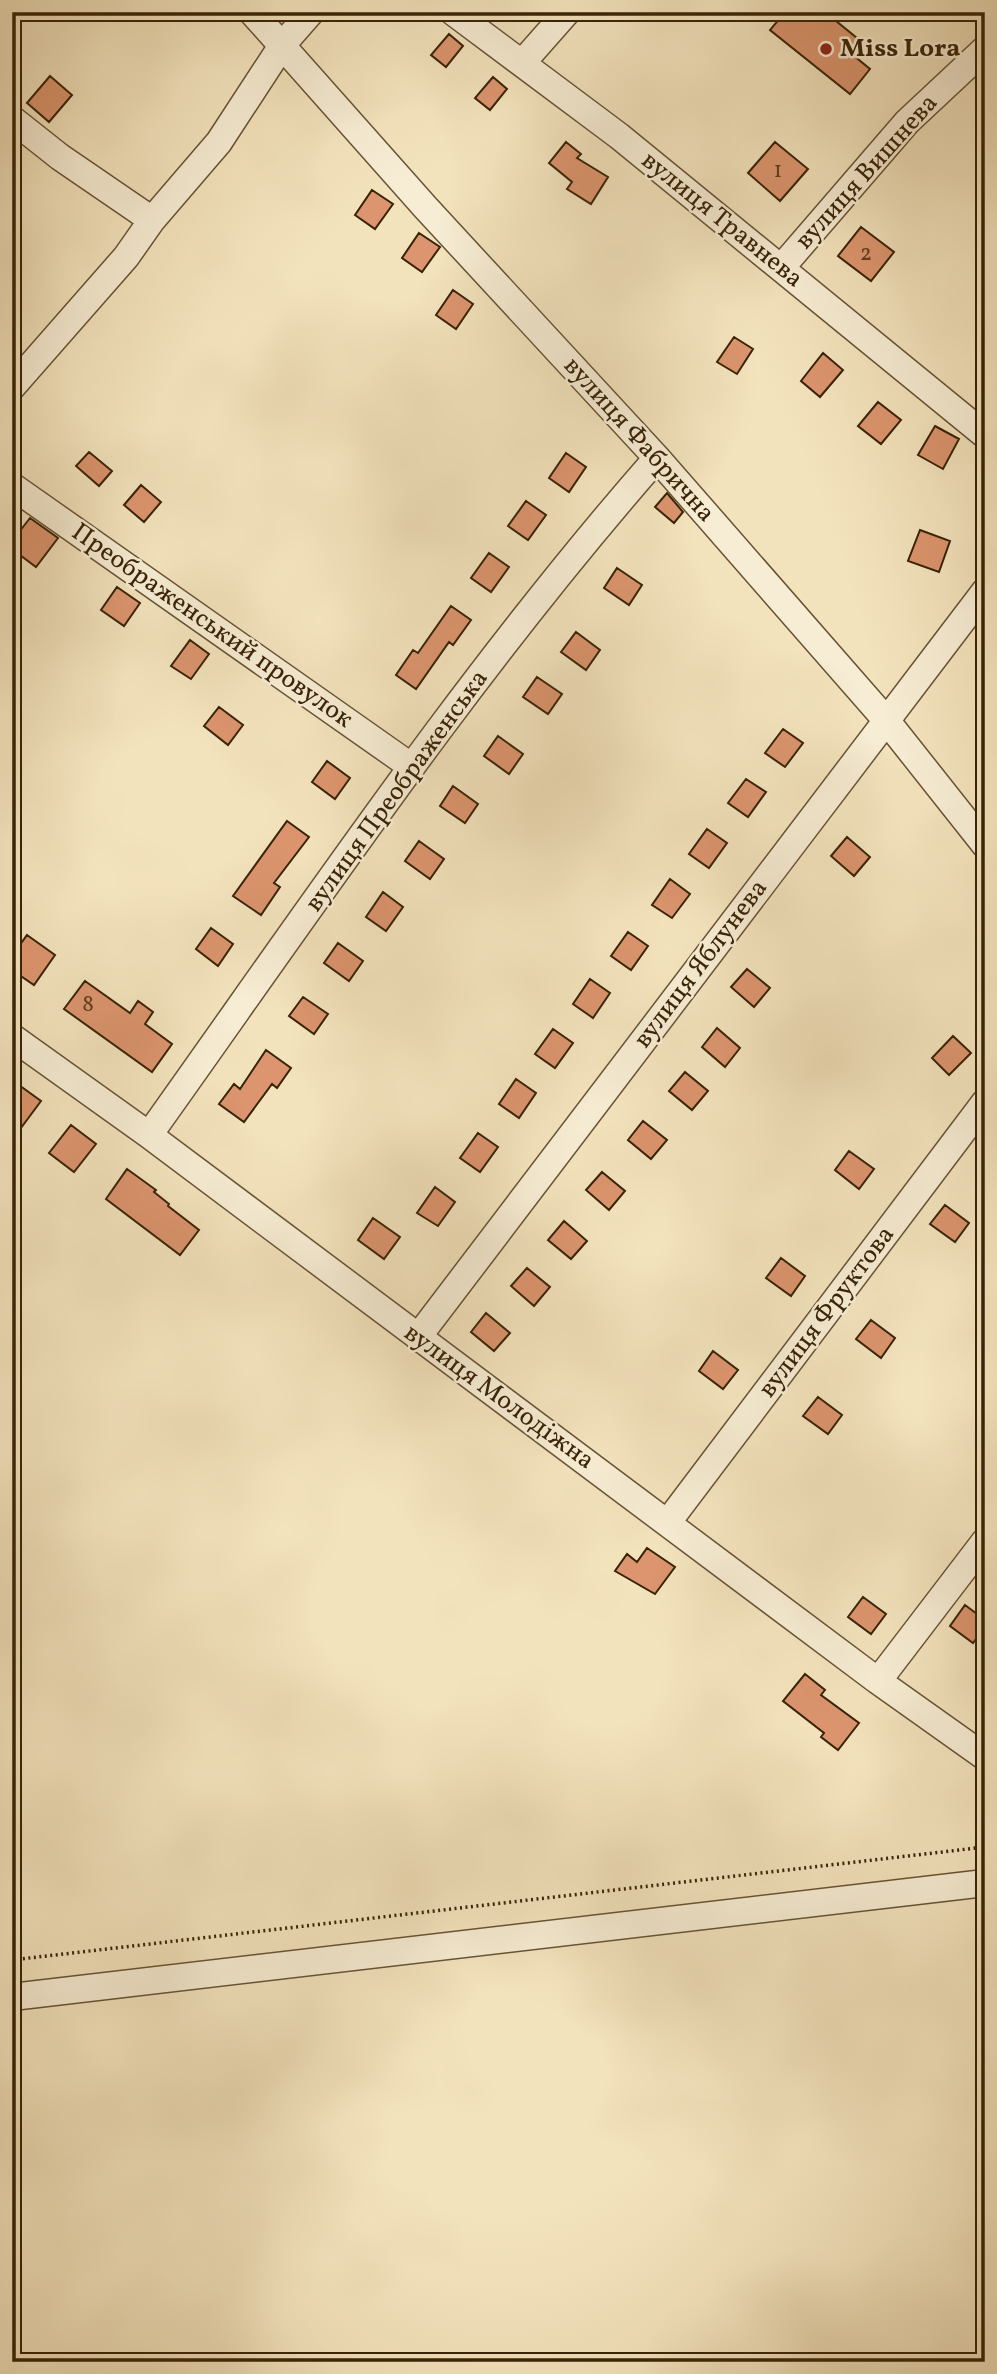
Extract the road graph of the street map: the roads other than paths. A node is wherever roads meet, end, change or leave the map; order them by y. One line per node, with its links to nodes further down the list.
1 (252, 12): 5 (street, вулиця Фабрична)
2 (311, 12): 5 (street)
3 (453, 12): 7 (street, вулиця Травнева)
4 (567, 12): 7 (street)
5 (283, 44): 9 (street); 13 (street, вулиця Фабрична)
6 (985, 48): 10 (street, вулиця Вишнева)
7 (522, 63): 10 (street, вулиця Травнева)
8 (12, 119): 9 (street)
9 (152, 220): 11 (street)
10 (781, 268): 12 (street, вулиця Травнева)
11 (12, 387)
12 (985, 435)
13 (657, 458): 16 (street, вулиця Фабрична); 17 (street, вулиця Преображенська)
14 (12, 486): 17 (street, Преображенський провулок)
15 (985, 591): 16 (street, вулиця Яблунева)
16 (886, 720): 18 (street, вулиця Фабрична); 22 (street, вулиця Яблунева)
17 (412, 767): 21 (street, вулиця Преображенська)
18 (985, 845)
19 (12, 1037): 21 (street, вулиця Молодіжна)
20 (985, 1102): 23 (street, вулиця Фруктова)
21 (149, 1135): 22 (street, вулиця Молодіжна)
22 (418, 1338): 23 (street, вулиця Молодіжна)
23 (668, 1522): 25 (street, вулиця Молодіжна)
24 (985, 1541): 25 (street)
25 (878, 1681): 26 (street, вулиця Молодіжна)
26 (985, 1758)
27 (985, 1883): 28 (street)
28 (12, 1997)

